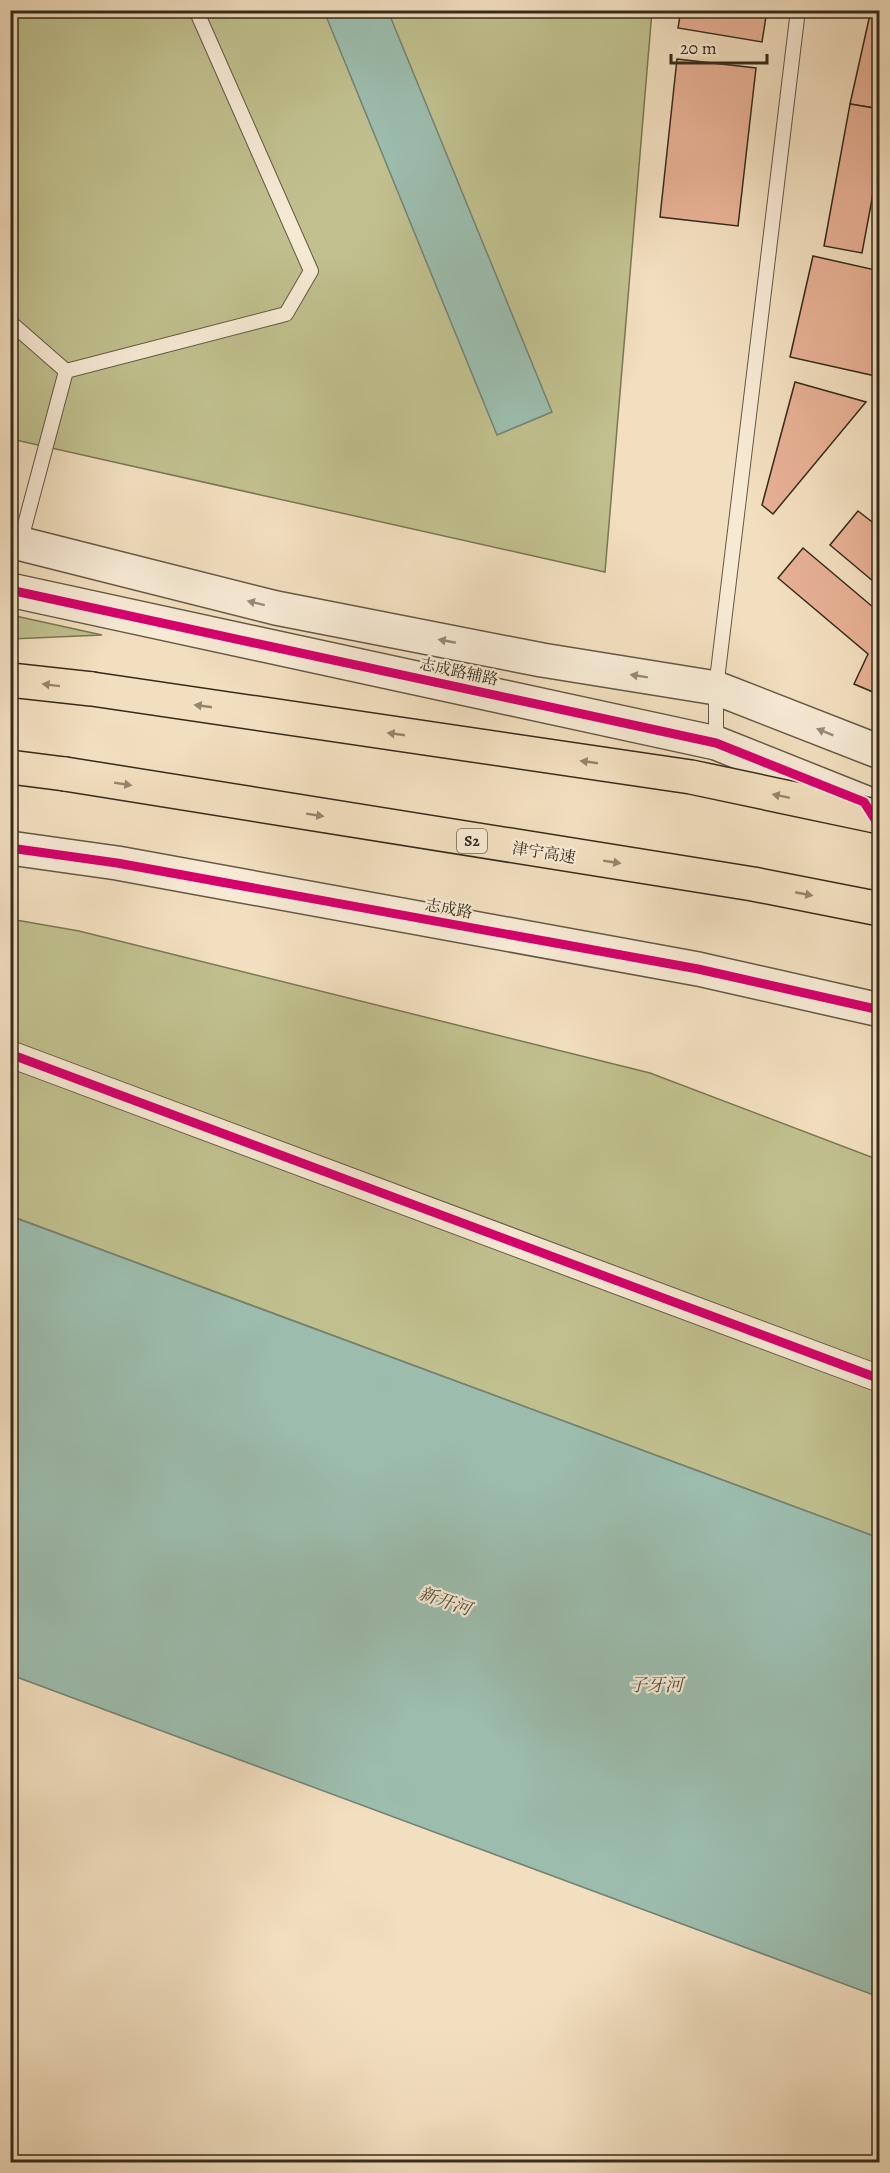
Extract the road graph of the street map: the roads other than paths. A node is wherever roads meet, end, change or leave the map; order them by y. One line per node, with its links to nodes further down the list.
1 (196, 10): 4 (lane)
2 (798, 10): 8 (lane)
3 (10, 322): 4 (lane)
4 (66, 371): 5 (lane)
5 (15, 542): 8 (street, one-way to 5)
6 (10, 590): 9 (street, 志成路辅路)
7 (10, 680): 12 (highway, one-way to 7, bridge)
8 (717, 688): 9 (lane); 10 (street, one-way to 8)
9 (716, 743): 13 (street, 志成路辅路)
10 (879, 752)
11 (10, 767): 15 (highway, 津宁高速 / S2, one-way to 15)
12 (879, 817)
13 (879, 827)
14 (10, 848): 16 (street, 志成路)
15 (879, 909)
16 (879, 1010)
17 (10, 1054): 18 (street)
18 (879, 1379)

